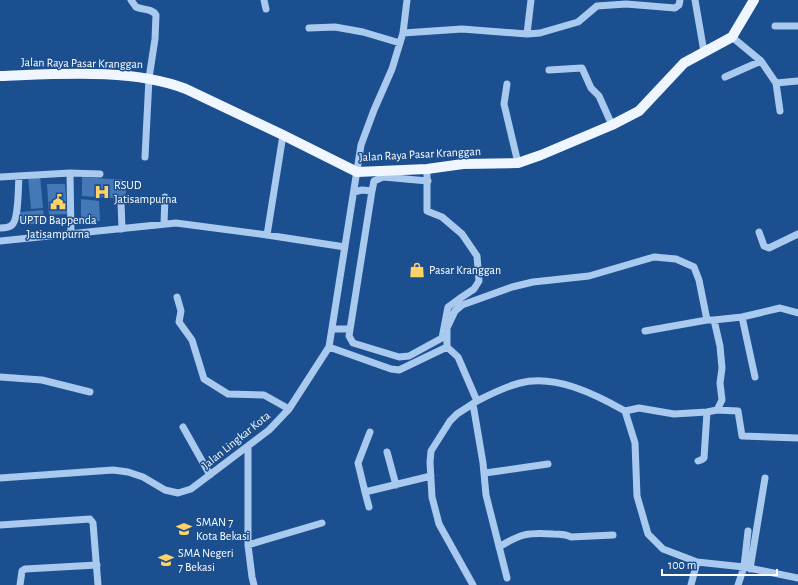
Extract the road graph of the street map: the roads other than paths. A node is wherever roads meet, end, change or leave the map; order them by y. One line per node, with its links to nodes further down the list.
1 (130, 0): 21 (street)
2 (264, 0): 8 (street)
3 (407, 0): 12 (street, Jalan Lingkar Kota)
4 (531, 0): 13 (street)
5 (680, 0): 13 (street)
6 (695, 0): 16 (street)
7 (754, 0): 14 (main road)
8 (266, 9)
9 (775, 26): 10 (street)
10 (798, 26)
11 (309, 28): 15 (street)
12 (404, 33): 13 (street); 15 (street, Jalan Lingkar Kota)
13 (527, 34)
14 (732, 37): 16 (main road, Jalan Raya Pasar Kranggan); 17 (street)
15 (400, 43): 31 (street, Jalan Lingkar Kota)
16 (704, 52): 26 (main road, Jalan Raya Pasar Kranggan)
17 (761, 61): 20 (street); 23 (street)
18 (549, 70): 26 (street)
19 (0, 76): 21 (main road, Jalan Raya Pasar Kranggan)
20 (725, 77)
21 (149, 78): 27 (main road, Jalan Raya Pasar Kranggan); 28 (street)
22 (798, 81): 23 (street)
23 (776, 83): 25 (street)
24 (507, 84): 29 (street)
25 (780, 111)
26 (612, 125): 29 (main road, Jalan Raya Pasar Kranggan)
27 (283, 135): 31 (main road, Jalan Raya Pasar Kranggan); 47 (street)
28 (145, 157)
29 (518, 163): 30 (main road, Jalan Raya Pasar Kranggan)
30 (427, 169): 31 (main road, Jalan Raya Pasar Kranggan); 36 (street)
31 (357, 172): 38 (street, Jalan Lingkar Kota)
32 (70, 173): 33 (street); 34 (street); 45 (street)
33 (100, 174)
34 (19, 177): 35 (street); 42 (street)
35 (0, 178)
36 (428, 181): 37 (street); 55 (street)
37 (372, 191): 38 (street); 55 (street)
38 (354, 192): 49 (street, Jalan Lingkar Kota)
39 (165, 197): 41 (street)
40 (121, 202): 43 (street)
41 (164, 224): 43 (street); 47 (street)
42 (0, 228)
43 (122, 229): 45 (street)
44 (759, 232): 46 (street)
45 (72, 234): 48 (street)
46 (798, 234)
47 (267, 235): 49 (street)
48 (0, 241)
49 (345, 247): 54 (street, Jalan Lingkar Kota)
50 (177, 297): 63 (street)
51 (798, 313): 52 (street)
52 (742, 317): 53 (street); 60 (street)
53 (710, 320): 56 (street); 58 (street); 64 (street)
54 (332, 329): 55 (street); 57 (street, Jalan Lingkar Kota)
55 (350, 329)
56 (645, 331)
57 (329, 347): 58 (street); 63 (street, Jalan Lingkar Kota)
58 (447, 347): 62 (street)
59 (0, 377): 61 (street)
60 (755, 377)
61 (90, 392)
62 (475, 402): 65 (street); 74 (street); 76 (street)
63 (289, 409): 70 (street, Jalan Lingkar Kota)
64 (717, 410): 66 (street); 69 (street)
65 (625, 411): 66 (street); 88 (street)
66 (707, 412): 72 (street)
67 (183, 426): 75 (street)
68 (370, 432): 80 (street)
69 (798, 438)
70 (248, 447): 75 (street, Jalan Lingkar Kota); 86 (street)
71 (387, 452): 79 (street)
72 (698, 461)
73 (548, 464): 74 (street)
74 (484, 473): 87 (street)
75 (210, 475): 77 (street, Jalan Lingkar Kota)
76 (431, 476): 79 (street); 96 (street)
77 (0, 478)
78 (765, 478): 90 (street)
79 (396, 485): 80 (street)
80 (365, 492): 81 (street)
81 (369, 507)
82 (322, 523): 86 (street)
83 (0, 525): 89 (street)
84 (748, 531): 90 (street)
85 (613, 535): 87 (street)
86 (248, 545): 95 (street)
87 (499, 547): 91 (street)
88 (697, 562): 90 (street); 97 (street)
89 (97, 565): 93 (street); 94 (street)
90 (747, 568): 92 (street); 98 (street)
91 (507, 578)
92 (798, 578)
93 (20, 585)
94 (98, 585)
95 (254, 585)
96 (473, 585)
97 (691, 585)
98 (738, 585)

